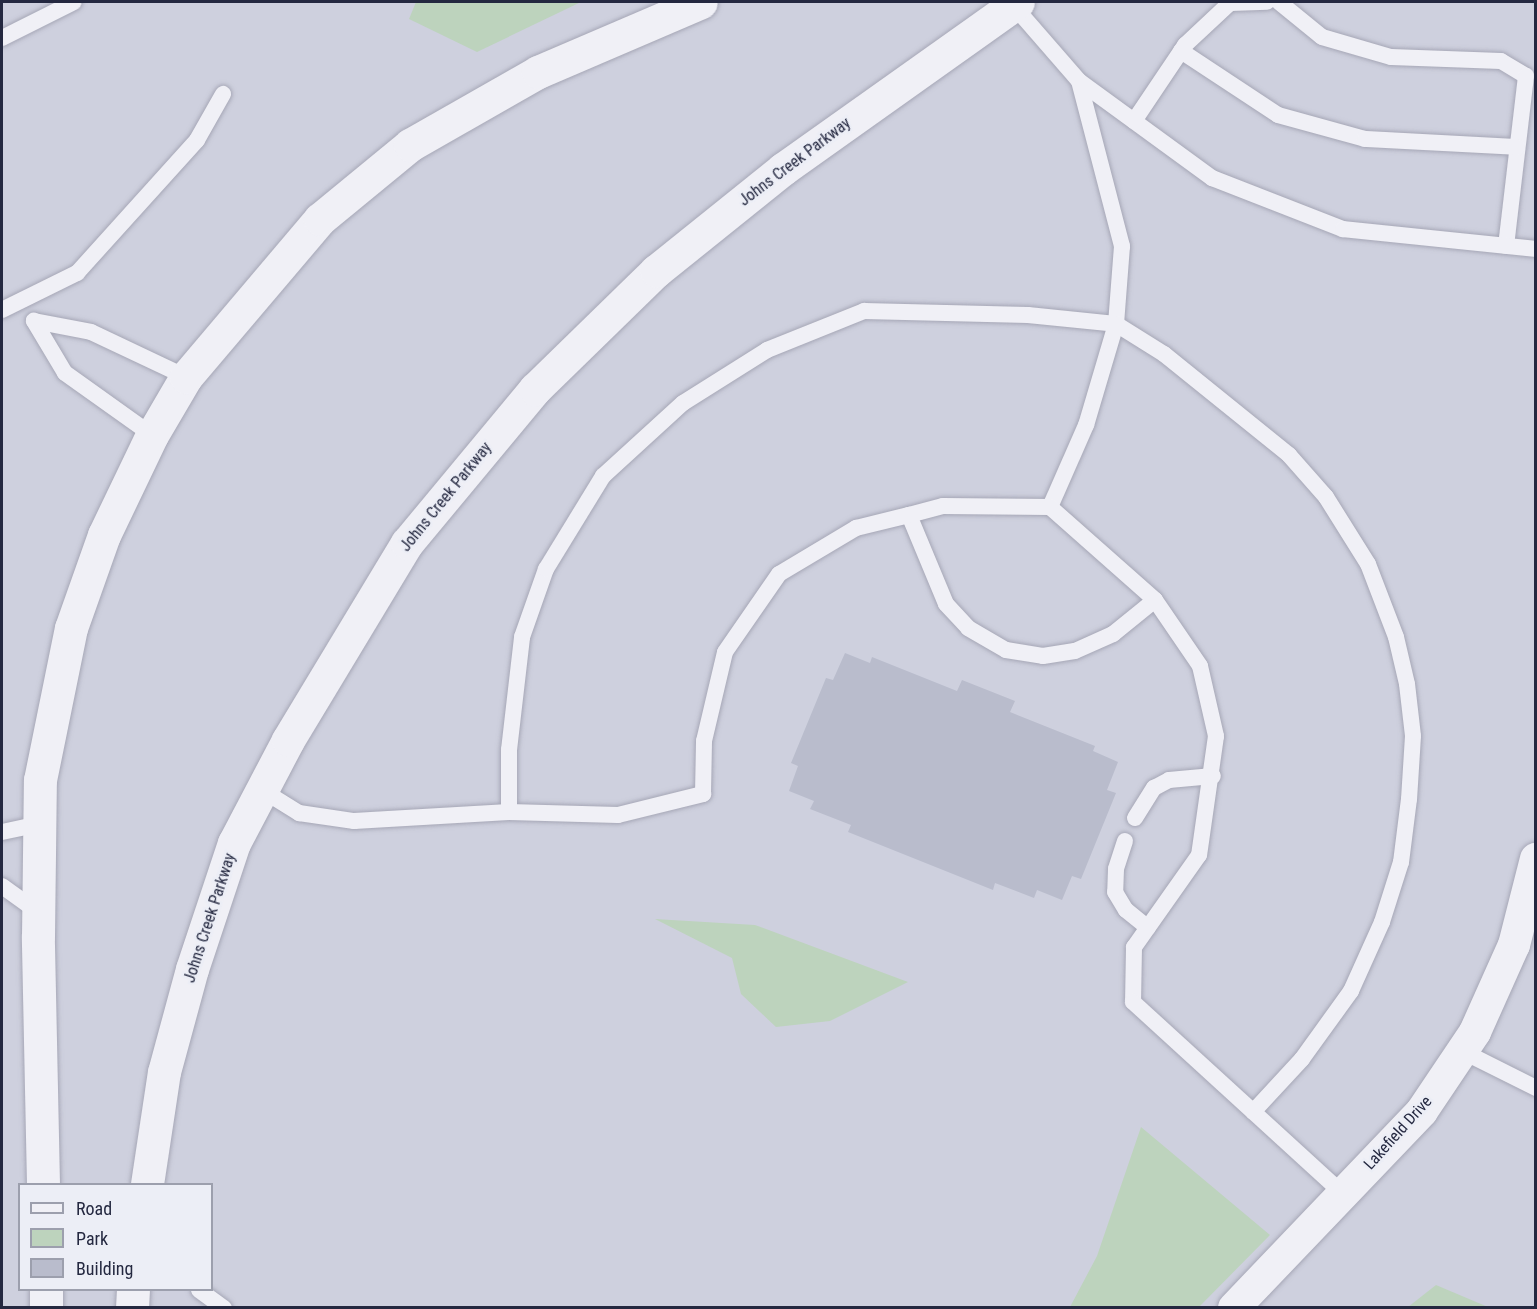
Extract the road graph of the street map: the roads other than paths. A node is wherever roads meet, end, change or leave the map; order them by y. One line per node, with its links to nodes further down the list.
1 (74, 2): 6 (lane)
2 (701, 2): 17 (street)
3 (1267, 2): 7 (lane)
4 (1279, 2): 11 (lane)
5 (1014, 3): 8 (lane); 23 (street, Johns Creek Parkway)
6 (2, 38)
7 (1181, 51): 10 (lane); 11 (lane)
8 (1079, 81): 10 (lane); 16 (lane)
9 (223, 93): 14 (lane)
10 (1134, 121): 12 (lane)
11 (1517, 147): 12 (lane)
12 (1506, 246): 13 (lane)
13 (1536, 249)
14 (4, 305): 15 (lane)
15 (34, 321): 17 (lane); 18 (lane)
16 (1116, 324): 19 (lane); 24 (lane); 35 (lane)
17 (186, 377): 18 (street)
18 (152, 435): 26 (street)
19 (1050, 507): 20 (lane); 21 (lane)
20 (909, 515): 21 (lane); 24 (lane)
21 (1155, 600): 22 (lane)
22 (1213, 776): 25 (lane); 32 (lane)
23 (262, 790): 24 (lane); 37 (street, Johns Creek Parkway)
24 (509, 812)
25 (1135, 818)
26 (39, 824): 27 (lane); 31 (street)
27 (2, 832)
28 (1125, 841): 32 (lane)
29 (1536, 859): 33 (street, Lakefield Drive)
30 (2, 886): 31 (lane)
31 (38, 912): 36 (street)
32 (1148, 928): 35 (lane)
33 (1462, 1051): 34 (lane); 38 (street, Lakefield Drive)
34 (1536, 1088)
35 (1253, 1112): 38 (lane)
36 (43, 1183)
37 (147, 1183)
38 (1343, 1194): 45 (street, Lakefield Drive)
39 (46, 1291): 42 (street)
40 (133, 1291): 43 (street)
41 (200, 1291): 44 (lane)
42 (46, 1308)
43 (132, 1308)
44 (224, 1308)
45 (1234, 1308)

